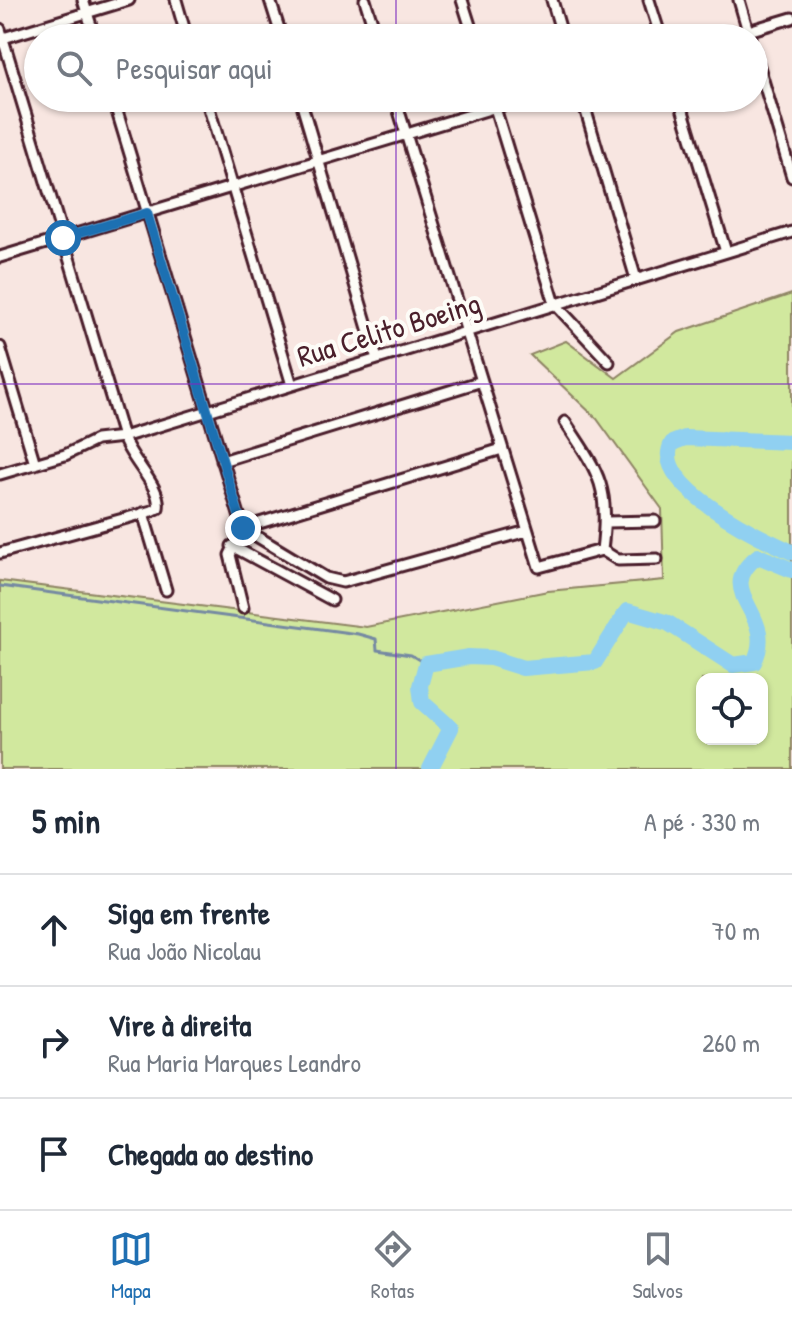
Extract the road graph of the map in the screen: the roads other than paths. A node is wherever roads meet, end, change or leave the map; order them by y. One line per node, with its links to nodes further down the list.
1 (83, 0): 10 (street)
2 (129, 0): 10 (street)
3 (176, 0): 14 (street)
4 (270, 0): 15 (street)
5 (365, 0): 16 (street)
6 (462, 0): 17 (street)
7 (552, 0): 18 (street)
8 (649, 0): 19 (street)
9 (739, 0): 20 (street)
10 (87, 13): 12 (street); 13 (street)
11 (792, 18): 21 (street)
12 (44, 24)
13 (91, 24)
14 (183, 24)
15 (278, 24)
16 (373, 24)
17 (470, 24)
18 (559, 24)
19 (657, 24)
20 (746, 24)
21 (768, 27)
22 (24, 29): 23 (street)
23 (1, 35): 25 (street)
24 (768, 97): 37 (street)
25 (24, 110)
26 (25, 112): 41 (street)
27 (117, 112): 39 (street)
28 (210, 112): 38 (street)
29 (304, 112): 36 (street)
30 (399, 112): 35 (street)
31 (468, 112): 35 (street)
32 (497, 112): 45 (street)
33 (586, 112): 44 (street)
34 (683, 112): 42 (street)
35 (406, 134): 36 (street); 46 (street)
36 (318, 161): 38 (street); 48 (street)
37 (792, 177)
38 (232, 187): 39 (street); 51 (street)
39 (147, 213): 41 (street); 52 (street)
40 (792, 232): 42 (street, Rua Celito Boeing)
41 (63, 238): 43 (street); 54 (street)
42 (726, 252): 44 (street, Rua Celito Boeing)
43 (0, 257)
44 (636, 279): 45 (street, Rua Celito Boeing)
45 (555, 304): 46 (street, Rua Celito Boeing); 49 (street)
46 (466, 331): 48 (street, Rua Celito Boeing); 50 (street)
47 (0, 347): 57 (street)
48 (377, 359): 51 (street, Rua Celito Boeing)
49 (609, 362)
50 (482, 381): 55 (street); 56 (street)
51 (292, 385): 52 (street, Rua Celito Boeing)
52 (207, 411): 54 (street, Rua Celito Boeing); 56 (street)
53 (565, 422): 61 (street)
54 (123, 437): 57 (street, Rua Celito Boeing); 59 (street)
55 (502, 449): 62 (street); 63 (street)
56 (222, 461): 62 (street)
57 (35, 464): 58 (street, Rua Celito Boeing)
58 (0, 474)
59 (143, 513): 66 (street); 68 (street)
60 (655, 521): 61 (street)
61 (606, 522): 65 (street)
62 (243, 528): 63 (street); 64 (street)
63 (527, 531): 65 (street)
64 (232, 546): 69 (street); 70 (street)
65 (602, 550): 67 (street)
66 (0, 553)
67 (657, 559)
68 (166, 590)
69 (332, 600)
70 (243, 608)

